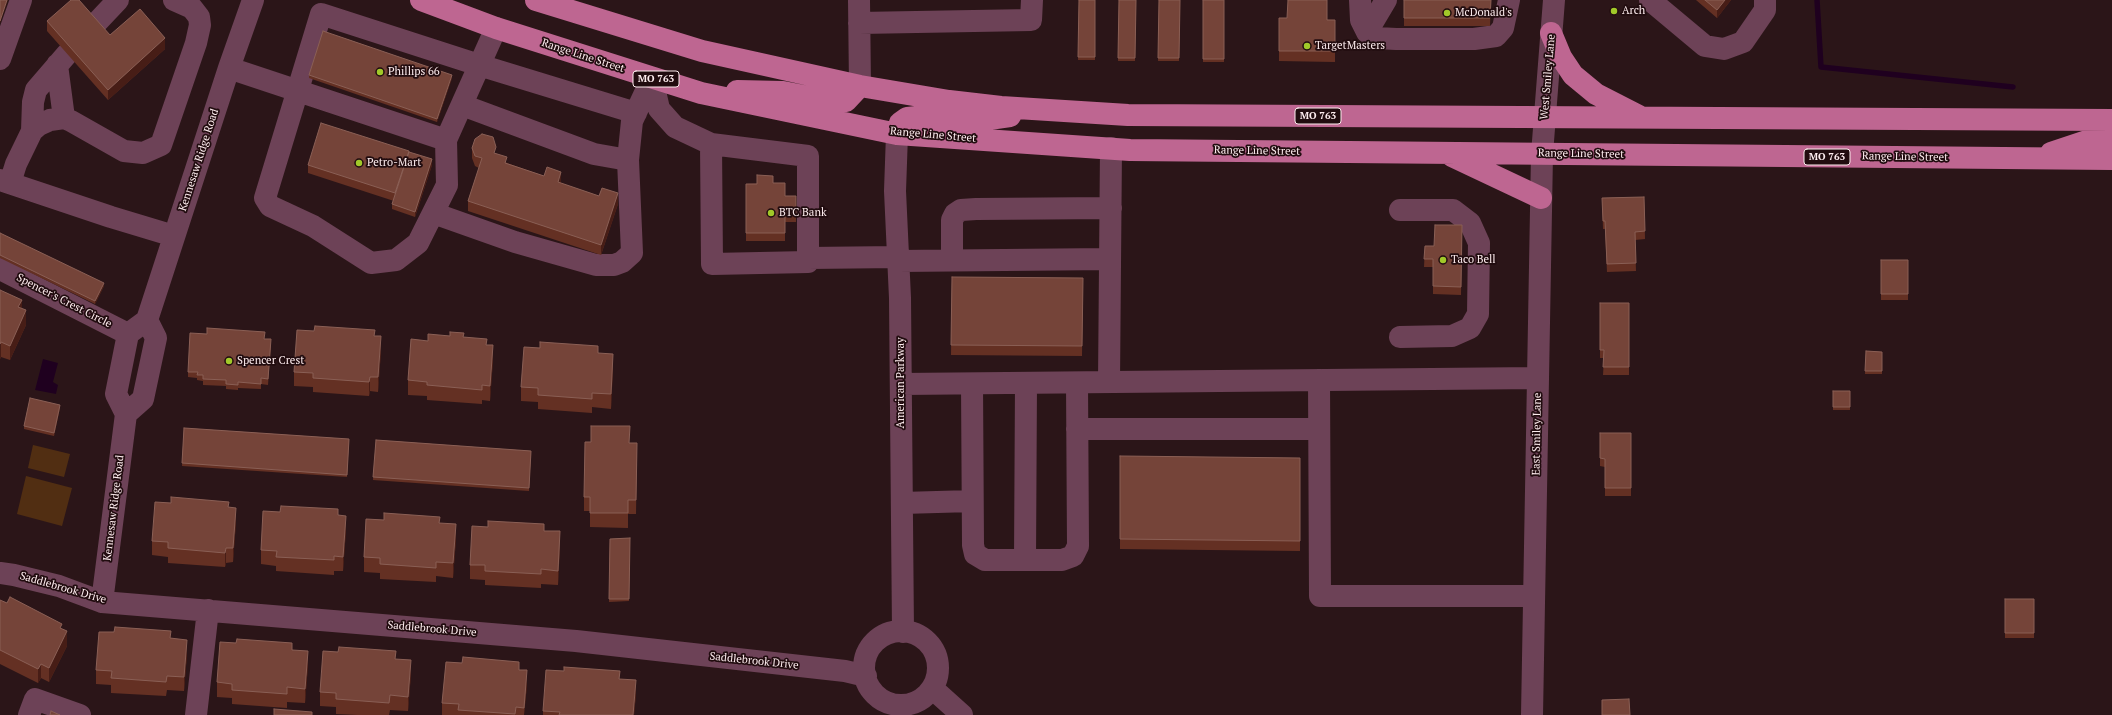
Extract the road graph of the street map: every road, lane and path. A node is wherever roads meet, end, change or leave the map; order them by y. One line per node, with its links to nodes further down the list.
1 (21, 0): 19 (street)
2 (118, 0): 20 (street)
3 (174, 0): 31 (street)
4 (253, 0): 22 (street, Kennesaw Ridge Road)
5 (421, 0): 16 (main road, Range Line Street / MO 763)
6 (536, 0): 24 (main road, MO 763)
7 (860, 0): 15 (street)
8 (1032, 0): 15 (street)
9 (1360, 0): 17 (street)
10 (1386, 0): 17 (street)
11 (1509, 0): 17 (street)
12 (1554, 0): 18 (street, West Smiley Lane)
13 (1650, 0): 14 (street)
14 (1765, 0)
15 (859, 22): 24 (street)
16 (496, 28): 21 (street); 23 (main road, Range Line Street / MO 763)
17 (1367, 32)
18 (1551, 33): 30 (street, West Smiley Lane); 32 (main road)
19 (0, 59)
20 (57, 65): 31 (street); 34 (street)
21 (479, 65): 26 (street); 27 (street); 29 (street)
22 (229, 68): 26 (street); 50 (street, Kennesaw Ridge Road)
23 (652, 78): 25 (main road, Range Line Street / MO 763); 29 (street); 38 (street)
24 (860, 86): 25 (main road); 28 (main road, MO 763)
25 (690, 90): 35 (main road, Range Line Street / MO 763)
26 (298, 91): 37 (street); 49 (street)
27 (462, 105): 37 (street); 43 (street)
28 (1050, 110): 30 (main road, MO 763); 35 (main road)
29 (636, 113): 43 (street)
30 (1544, 117): 32 (main road, MO 763); 41 (street, West Smiley Lane)
31 (64, 118): 34 (street)
32 (1642, 118): 33 (main road, MO 763)
33 (2112, 120)
34 (32, 131): 45 (street)
35 (897, 134): 39 (main road, Range Line Street / MO 763); 52 (street, American Parkway)
36 (2112, 138): 42 (main road)
37 (446, 140): 49 (street)
38 (711, 144): 51 (street); 51 (street)
39 (1111, 148): 40 (main road, Range Line Street / MO 763); 47 (street)
40 (1446, 153): 41 (main road, Range Line Street / MO 763); 46 (main road)
41 (1542, 154): 42 (main road, Range Line Street / MO 763); 46 (street, East Smiley Lane)
42 (2035, 158): 44 (main road, Range Line Street / MO 763)
43 (628, 160): 49 (street)
44 (2112, 160)
45 (5, 182): 50 (street)
46 (1541, 198): 59 (street, East Smiley Lane)
47 (1111, 208): 53 (street); 54 (street)
48 (1400, 210): 58 (street)
49 (433, 213)
50 (174, 236): 56 (street, Kennesaw Ridge Road)
51 (808, 258): 52 (street)
52 (898, 259): 54 (street); 64 (street, American Parkway)
53 (1110, 259): 54 (street); 62 (street)
54 (952, 260)
55 (0, 269): 57 (street, Spencer's Crest Circle)
56 (147, 320): 57 (street); 66 (street)
57 (128, 334): 66 (street)
58 (1400, 337)
59 (1538, 378): 60 (street); 73 (street, East Smiley Lane)
60 (1319, 380): 62 (street); 68 (street)
61 (1077, 382): 62 (street); 63 (street); 67 (street)
62 (1109, 382)
63 (1026, 383): 65 (street); 71 (street)
64 (901, 384): 65 (street); 70 (street, American Parkway)
65 (972, 384): 69 (street)
66 (126, 414): 74 (street, Kennesaw Ridge Road)
67 (1077, 429): 68 (street); 71 (street)
68 (1319, 430): 73 (street)
69 (972, 501): 70 (street); 71 (street)
70 (902, 503): 76 (street, American Parkway)
71 (1026, 560)
72 (0, 573): 74 (street, Saddlebrook Drive)
73 (1534, 596): 83 (street, East Smiley Lane)
74 (102, 602): 75 (street, Saddlebrook Drive)
75 (208, 610): 77 (street, Saddlebrook Drive); 81 (street)
76 (903, 632): 77 (street); 78 (street)
77 (866, 676): 78 (street)
78 (932, 688): 82 (street)
79 (28, 715): 80 (street)
80 (80, 715)
81 (196, 715)
82 (962, 715)
83 (1532, 715)

